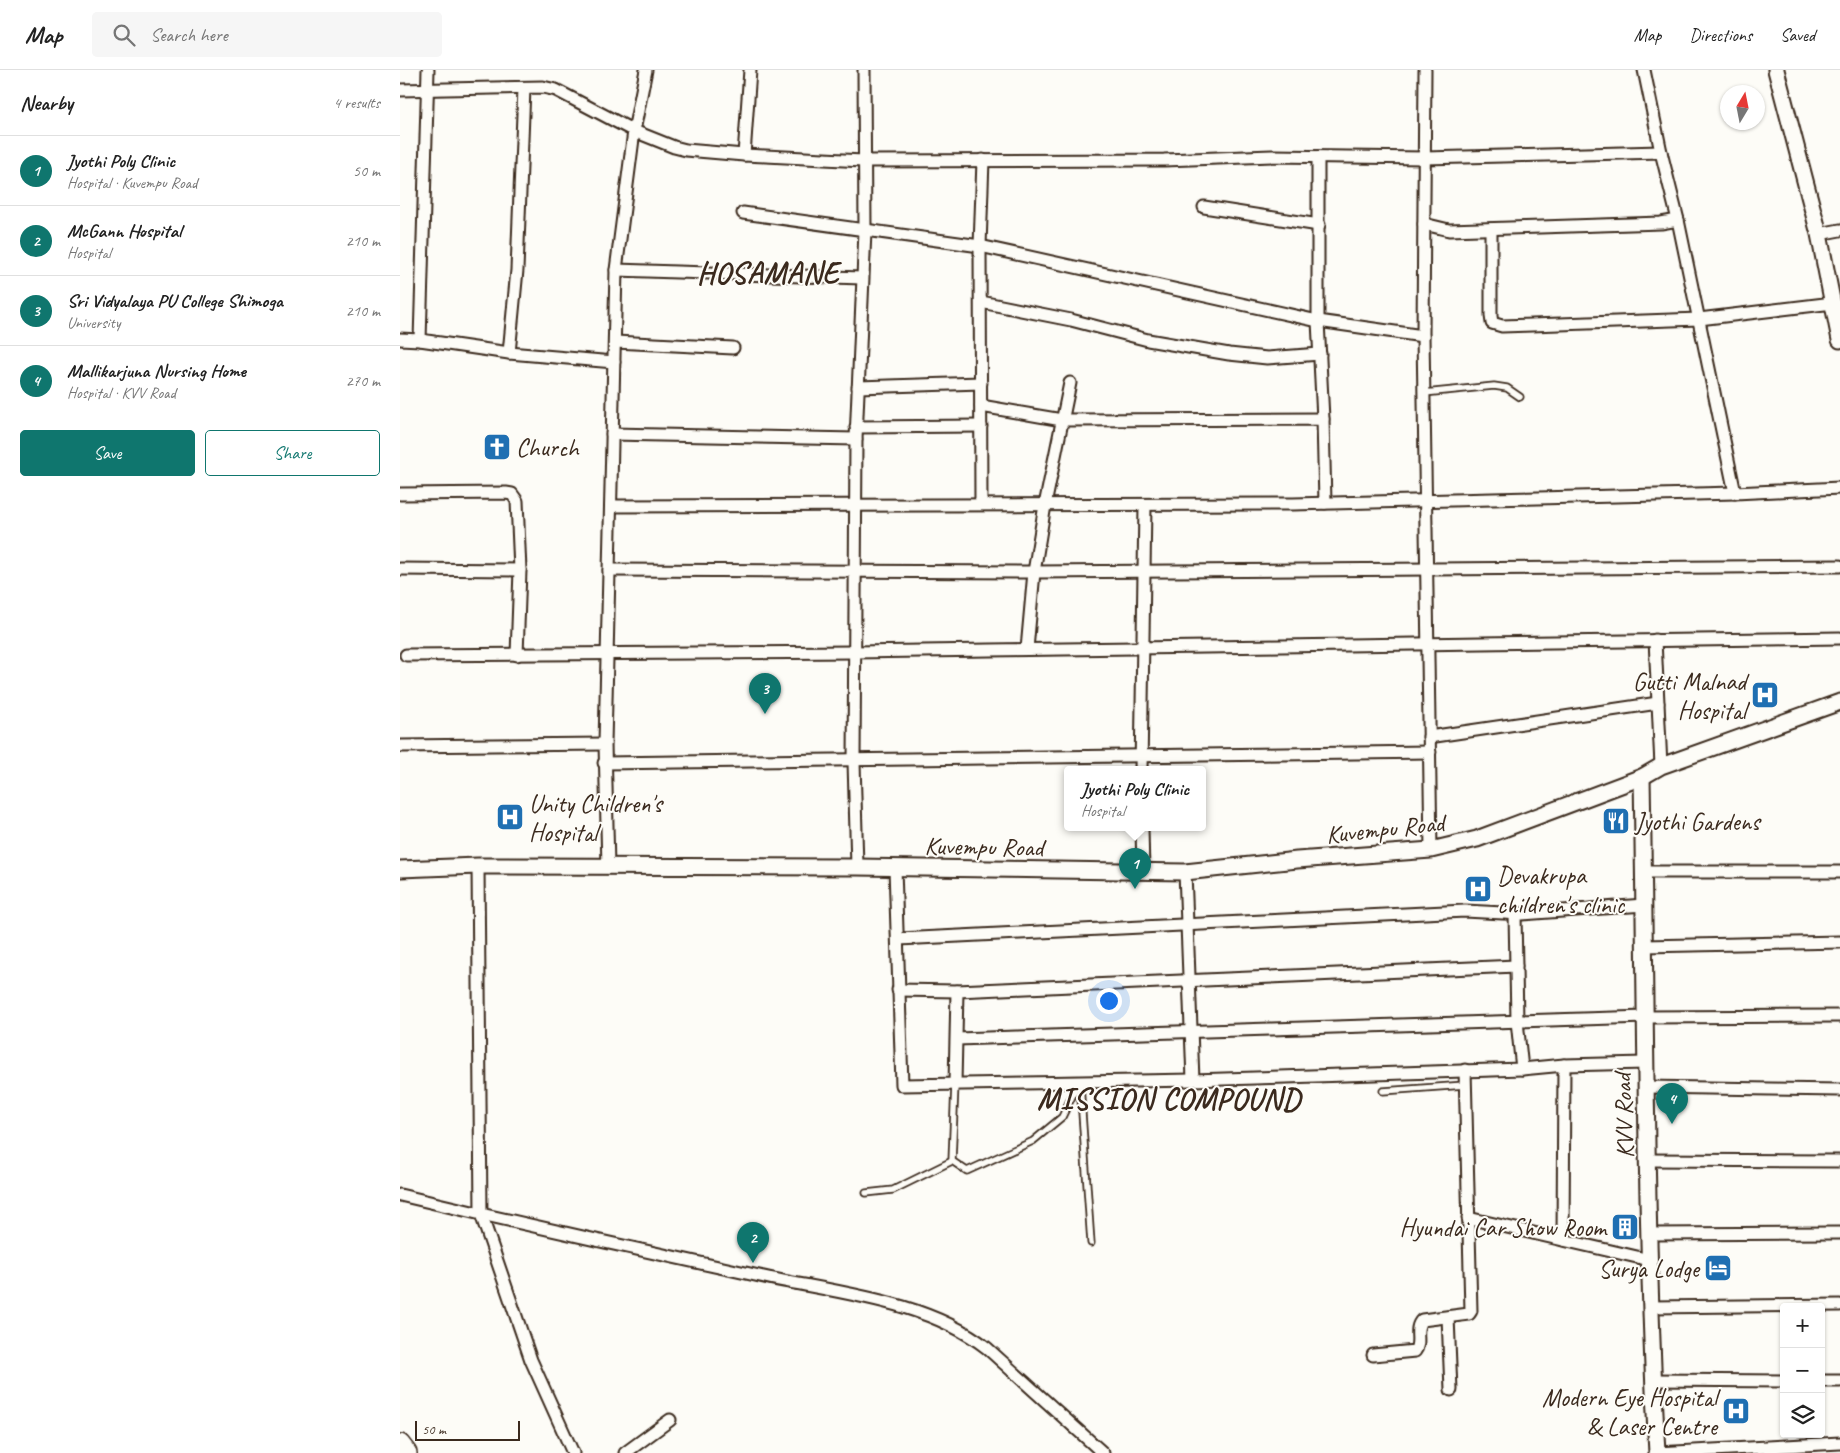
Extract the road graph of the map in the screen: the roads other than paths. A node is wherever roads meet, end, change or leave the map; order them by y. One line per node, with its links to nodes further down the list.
1 (428, 70): 9 (street)
2 (646, 70): 11 (street)
3 (750, 70): 13 (street)
4 (864, 70): 17 (street)
5 (1426, 70): 15 (street)
6 (1644, 70): 12 (street)
7 (1776, 70): 26 (main road)
8 (524, 88): 9 (street); 11 (street); 40 (street)
9 (427, 89): 10 (street); 36 (street)
10 (400, 90)
11 (634, 131): 13 (street); 28 (street)
12 (1661, 152): 15 (street); 20 (street)
13 (744, 155): 17 (street)
14 (1318, 156): 15 (street); 16 (street); 22 (street)
15 (1424, 158): 21 (street)
16 (982, 160): 17 (street); 27 (street)
17 (863, 161): 25 (street)
18 (1204, 207): 22 (street)
19 (743, 213): 25 (street)
20 (1678, 220): 23 (street); 32 (street)
21 (1424, 224): 23 (street); 34 (street)
22 (1319, 225): 33 (street)
23 (1491, 229): 32 (street)
24 (1840, 230): 26 (street)
25 (865, 231): 27 (street); 29 (street)
26 (1818, 234): 31 (main road)
27 (980, 246): 30 (street); 33 (street)
28 (616, 270): 29 (street); 38 (street)
29 (862, 278): 45 (street)
30 (981, 302): 41 (street); 43 (street)
31 (1833, 303): 32 (street); 37 (main road)
32 (1699, 319): 56 (street)
33 (1318, 321): 34 (street); 41 (street)
34 (1423, 336): 46 (street)
35 (400, 340): 36 (street)
36 (420, 340): 40 (street)
37 (1840, 340)
38 (615, 342): 39 (street); 42 (street)
39 (733, 348)
40 (509, 353): 42 (street)
41 (1320, 354): 49 (street)
42 (614, 362): 53 (street)
43 (981, 383): 45 (street); 48 (street)
44 (1070, 383): 50 (street)
45 (858, 387): 52 (street)
46 (1424, 393): 47 (lane); 58 (street)
47 (1520, 397)
48 (981, 406): 50 (street); 51 (street)
49 (1323, 419): 50 (street); 59 (street)
50 (1062, 420): 61 (street)
51 (981, 426): 52 (street); 60 (street)
52 (856, 427): 54 (street)
53 (612, 434): 54 (street); 62 (street)
54 (856, 439): 63 (street)
55 (1840, 488): 56 (street)
56 (1735, 493): 58 (street)
57 (400, 494): 68 (street)
58 (1426, 502): 59 (street); 67 (street)
59 (1325, 503): 64 (street)
60 (981, 504): 61 (street); 63 (street)
61 (1045, 505): 64 (street); 72 (street)
62 (611, 506): 63 (street); 69 (street)
63 (855, 506): 71 (street)
64 (1145, 506): 70 (street)
65 (1840, 566): 67 (street)
66 (400, 568): 68 (street)
67 (1427, 568): 70 (street); 75 (street)
68 (520, 570): 81 (street)
69 (609, 570): 71 (street); 79 (street)
70 (1144, 571): 72 (street); 76 (street)
71 (855, 572): 72 (street); 78 (street)
72 (1034, 572): 77 (street)
73 (1840, 638): 74 (street)
74 (1654, 640): 75 (street); 83 (street)
75 (1428, 643): 76 (street); 84 (street)
76 (1143, 647): 77 (street); 88 (street)
77 (1027, 649): 78 (street)
78 (854, 652): 79 (street); 89 (street)
79 (607, 654): 81 (street); 85 (street)
80 (406, 655): 81 (street)
81 (517, 655)
82 (1840, 702): 92 (main road, Kuvempu Road)
83 (1658, 703): 84 (street); 92 (street)
84 (1429, 737): 87 (street)
85 (605, 744): 86 (street); 90 (street)
86 (400, 746)
87 (1430, 752): 88 (street); 95 (street)
88 (1141, 757): 89 (street); 91 (street)
89 (854, 762): 90 (street); 98 (street)
90 (604, 763): 97 (street)
91 (1141, 766)
92 (1661, 766): 93 (main road, Kuvempu Road)
93 (1642, 777): 95 (main road, Kuvempu Road); 103 (main road, KVV Road)
94 (1142, 831): 101 (street)
95 (1431, 850): 102 (main road, Kuvempu Road)
96 (478, 866): 97 (main road, Kuvempu Road); 100 (main road, Kuvempu Road); 136 (street)
97 (608, 867): 98 (main road, Kuvempu Road)
98 (856, 867): 99 (main road, Kuvempu Road)
99 (896, 868): 101 (main road, Kuvempu Road); 108 (street)
100 (400, 869)
101 (1143, 872): 102 (main road, Kuvempu Road)
102 (1185, 872): 107 (street)
103 (1644, 872): 104 (street); 105 (main road, KVV Road)
104 (1840, 872)
105 (1644, 905): 106 (street); 110 (main road, KVV Road)
106 (1515, 914): 107 (street); 111 (street)
107 (1188, 926): 108 (street); 112 (street)
108 (899, 939): 113 (street)
109 (1840, 942): 110 (street)
110 (1645, 946): 116 (main road, KVV Road)
111 (1516, 966): 112 (street); 117 (street)
112 (1189, 980): 114 (street); 118 (street)
113 (898, 990): 114 (street); 126 (street)
114 (957, 991): 119 (street)
115 (1840, 1016): 116 (street)
116 (1646, 1017): 117 (street); 120 (main road, KVV Road)
117 (1517, 1021): 118 (street); 122 (street)
118 (1191, 1032): 119 (street); 124 (street)
119 (957, 1039): 126 (street)
120 (1645, 1064): 121 (street); 128 (main road, KVV Road)
121 (1564, 1065): 122 (street); 140 (street)
122 (1522, 1069): 123 (street)
123 (1465, 1070): 124 (street); 127 (street)
124 (1193, 1080): 125 (street)
125 (1079, 1082): 126 (street); 131 (lane); 141 (lane)
126 (955, 1084): 131 (lane)
127 (1465, 1085): 129 (lane); 137 (street)
128 (1647, 1087): 130 (street); 132 (main road, KVV Road)
129 (1383, 1090)
130 (1840, 1090)
131 (952, 1160): 134 (lane)
132 (1649, 1160): 133 (street); 139 (main road, KVV Road)
133 (1840, 1161)
134 (866, 1193)
135 (400, 1195): 136 (street)
136 (481, 1214): 156 (street); 158 (street)
137 (1468, 1218): 140 (street); 145 (street)
138 (1840, 1233): 139 (street)
139 (1650, 1234): 142 (main road, KVV Road)
140 (1563, 1240): 142 (street)
141 (1091, 1243)
142 (1650, 1260): 144 (main road, KVV Road)
143 (1840, 1305): 144 (street)
144 (1651, 1308): 147 (main road, KVV Road)
145 (1448, 1317): 146 (street); 151 (street)
146 (1373, 1355)
147 (1653, 1380): 148 (street); 159 (main road, KVV Road)
148 (1780, 1381)
149 (1825, 1381): 150 (street)
150 (1840, 1382)
151 (1450, 1390)
152 (670, 1420): 157 (street)
153 (1840, 1443): 159 (street)
154 (400, 1444): 155 (highway)
155 (407, 1453)
156 (573, 1453)
157 (625, 1453)
158 (1103, 1453)
159 (1657, 1453)

